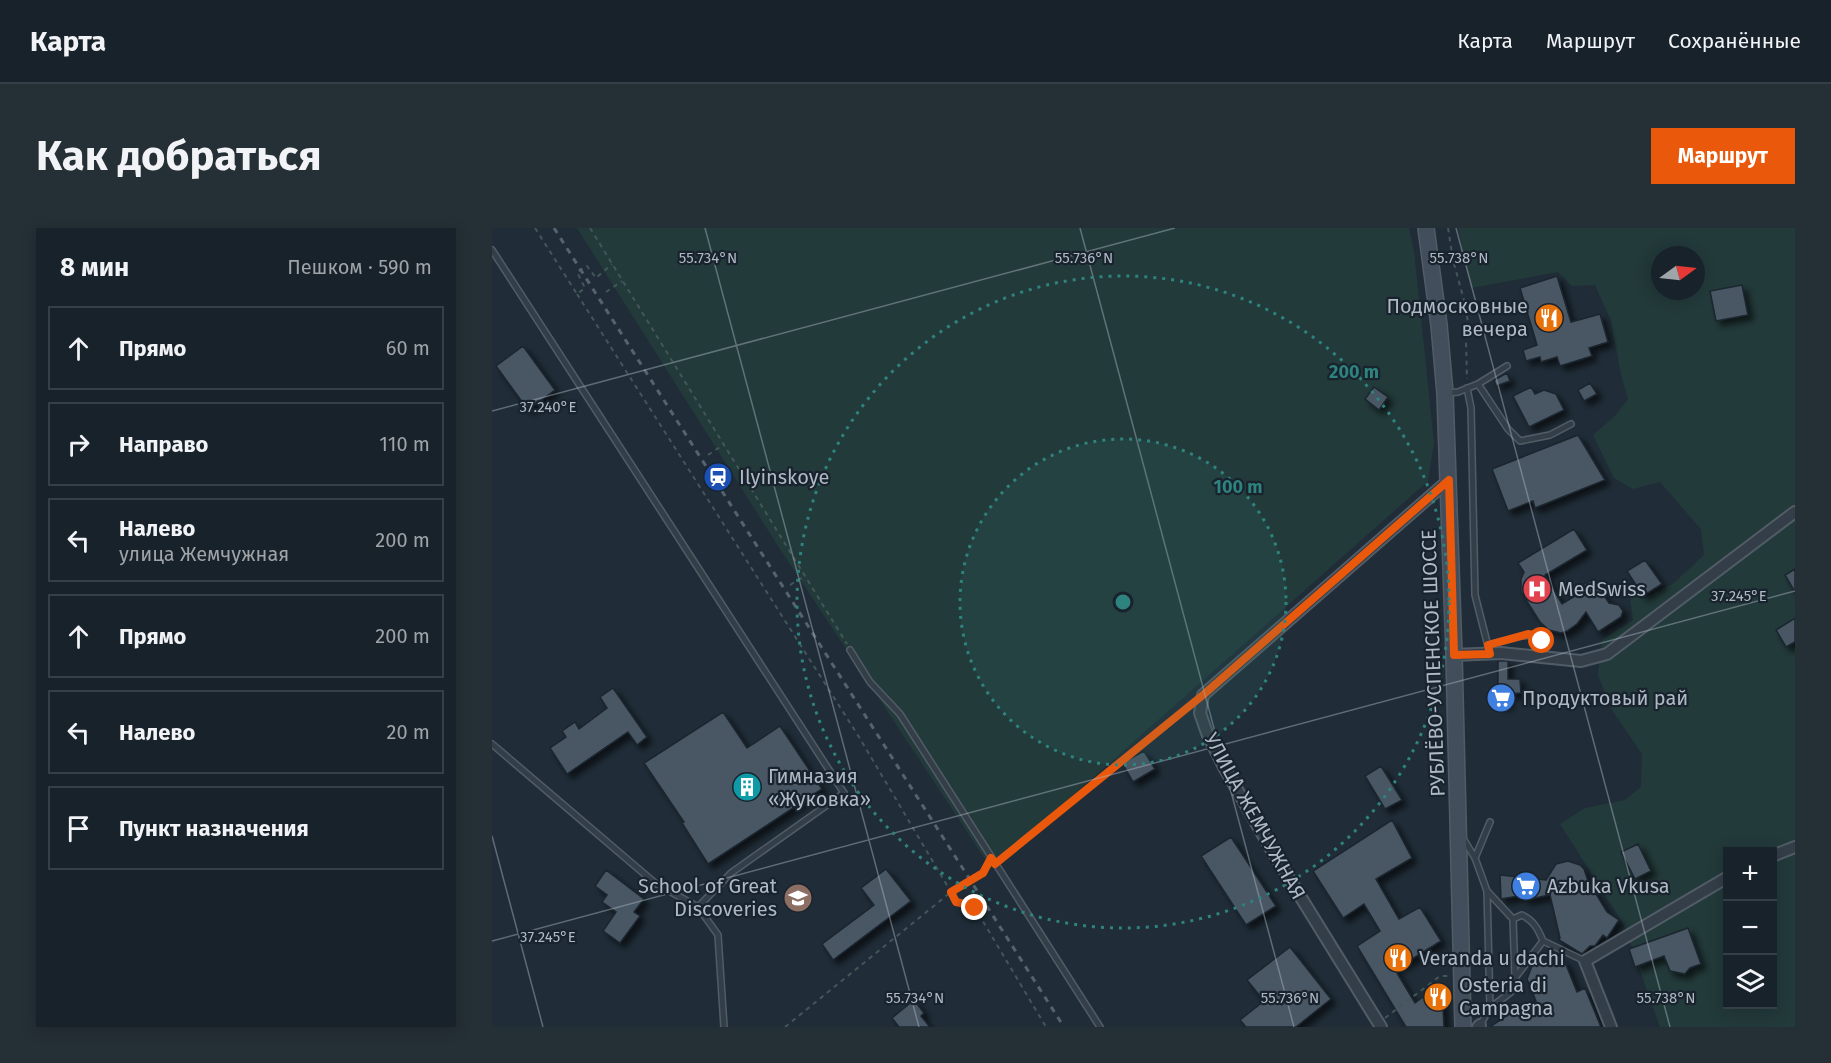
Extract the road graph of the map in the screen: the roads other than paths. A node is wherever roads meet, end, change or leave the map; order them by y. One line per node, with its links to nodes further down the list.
1 (1426, 228): 6 (main road, РУБЛЁВО-УСПЕНСКОЕ ШОССЕ)
2 (492, 250): 22 (lane)
3 (1507, 366): 4 (lane)
4 (1478, 384): 5 (lane); 7 (lane)
5 (1467, 388): 6 (lane); 11 (lane)
6 (1445, 393): 8 (main road, РУБЛЁВО-УСПЕНСКОЕ ШОССЕ)
7 (1571, 424)
8 (1449, 480): 12 (main road, РУБЛЁВО-УСПЕНСКОЕ ШОССЕ); 28 (street, УЛИЦА ЖЕМЧУЖНАЯ)
9 (1795, 512): 13 (street)
10 (850, 650): 31 (lane)
11 (1489, 650): 12 (street); 13 (street); 13 (lane)
12 (1454, 655): 16 (main road, РУБЛЁВО-УСПЕНСКОЕ ШОССЕ)
13 (1542, 657)
14 (492, 744): 22 (lane)
15 (1490, 822): 19 (lane)
16 (1459, 831): 19 (lane); 32 (main road, РУБЛЁВО-УСПЕНСКОЕ ШОССЕ)
17 (1795, 847): 18 (street)
18 (1777, 854)
19 (1475, 858): 21 (lane)
20 (1723, 880): 25 (street)
21 (1487, 891): 23 (lane); 27 (lane)
22 (698, 907): 30 (lane)
23 (1513, 919): 24 (lane); 26 (lane)
24 (1543, 941): 25 (lane); 26 (lane)
25 (1585, 961): 33 (street)
26 (1515, 978): 27 (lane)
27 (1490, 1008): 29 (lane)
28 (1380, 1025)
29 (1479, 1026)
30 (724, 1027)
31 (1100, 1027)
32 (1463, 1027)
33 (1611, 1027)

